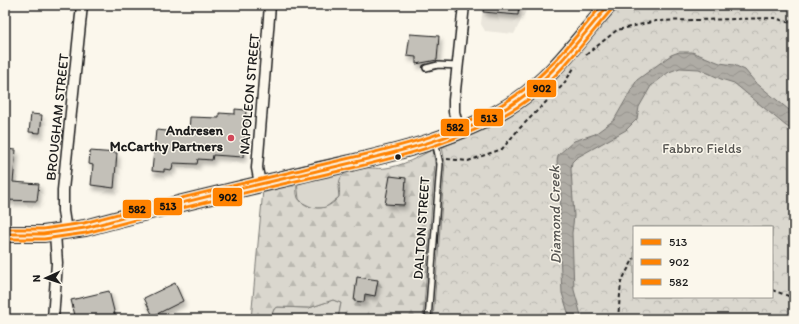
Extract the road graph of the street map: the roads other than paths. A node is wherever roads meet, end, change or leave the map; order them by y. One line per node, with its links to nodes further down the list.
1 (82, 5): 10 (street, BROUGHAM STREET)
2 (270, 5): 9 (street, NAPOLEON STREET)
3 (464, 5): 5 (street)
4 (609, 5): 7 (main road)
5 (458, 66): 6 (lane); 7 (street)
6 (426, 68)
7 (459, 132): 8 (main road)
8 (435, 140): 9 (main road); 13 (lane, DALTON STREET)
9 (260, 184): 10 (main road)
10 (61, 232): 11 (main road); 12 (street, BROUGHAM STREET)
11 (5, 234)
12 (53, 319)
13 (428, 319)

